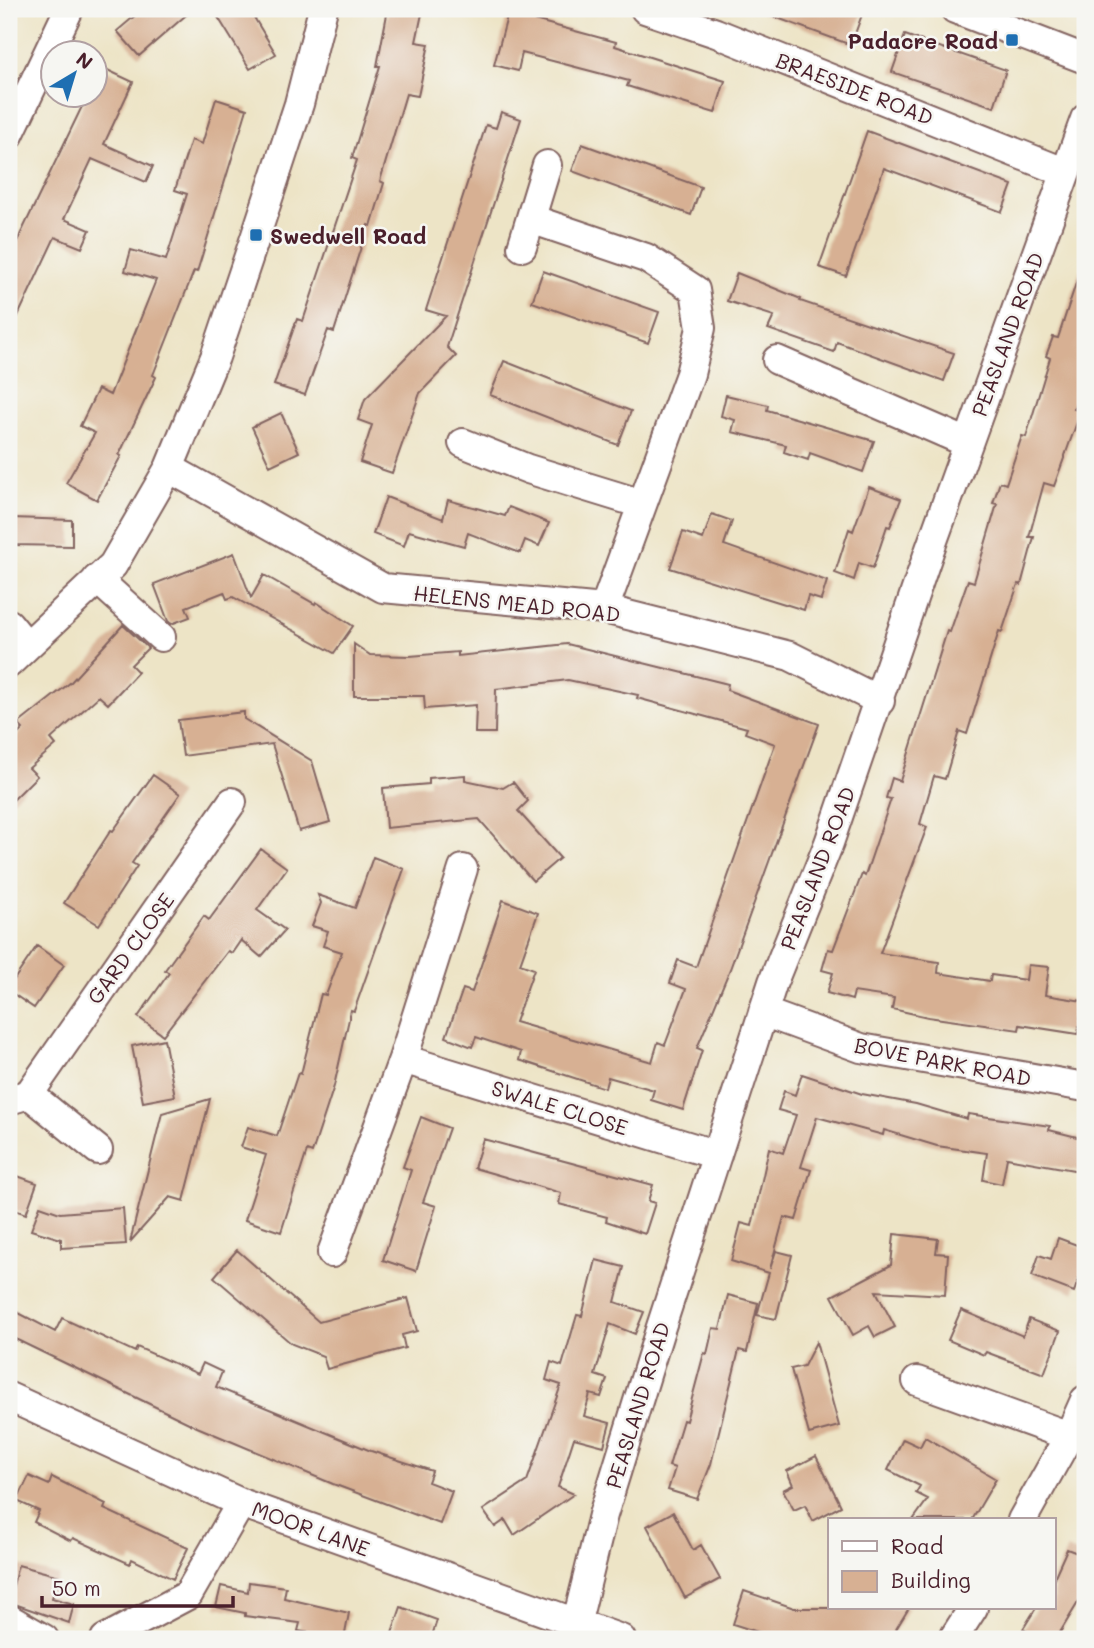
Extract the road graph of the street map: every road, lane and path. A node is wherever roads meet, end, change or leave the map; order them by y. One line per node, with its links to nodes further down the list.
1 (69, 9): 7 (street)
2 (323, 9): 15 (street)
3 (645, 9): 9 (street, BRAESIDE ROAD)
4 (955, 9): 5 (street)
5 (1085, 59)
6 (1085, 119): 9 (street, PEASLAND ROAD)
7 (9, 135)
8 (547, 165): 10 (street)
9 (1064, 172): 14 (street, PEASLAND ROAD)
10 (531, 219): 11 (street); 16 (street)
11 (522, 247)
12 (777, 360): 14 (street)
13 (463, 443): 16 (street)
14 (968, 443): 22 (street, PEASLAND ROAD)
15 (169, 468): 17 (street); 18 (street, HELENS MEAD ROAD)
16 (642, 504): 18 (street)
17 (97, 579): 20 (street); 21 (street)
18 (604, 609): 22 (street, HELENS MEAD ROAD)
19 (9, 624): 21 (street)
20 (161, 637)
21 (18, 654)
22 (880, 701): 25 (street, PEASLAND ROAD)
23 (232, 803): 28 (street, GARD CLOSE)
24 (464, 869): 26 (street)
25 (764, 1012): 27 (street, BOVE PARK ROAD); 30 (street, PEASLAND ROAD)
26 (403, 1059): 30 (street, SWALE CLOSE); 31 (street)
27 (1085, 1087)
28 (19, 1097): 29 (street, GARD CLOSE)
29 (98, 1150)
30 (717, 1155): 40 (street, PEASLAND ROAD)
31 (332, 1253)
32 (917, 1381): 35 (street)
33 (9, 1397): 36 (street, MOOR LANE)
34 (1085, 1399): 35 (street)
35 (1069, 1436): 37 (street)
36 (242, 1503): 40 (street, MOOR LANE); 43 (street)
37 (1023, 1518)
38 (972, 1610): 41 (street)
39 (9, 1619): 42 (street)
40 (576, 1625): 44 (street, MOOR LANE)
41 (961, 1637)
42 (44, 1639)
43 (105, 1639)
44 (621, 1639)

